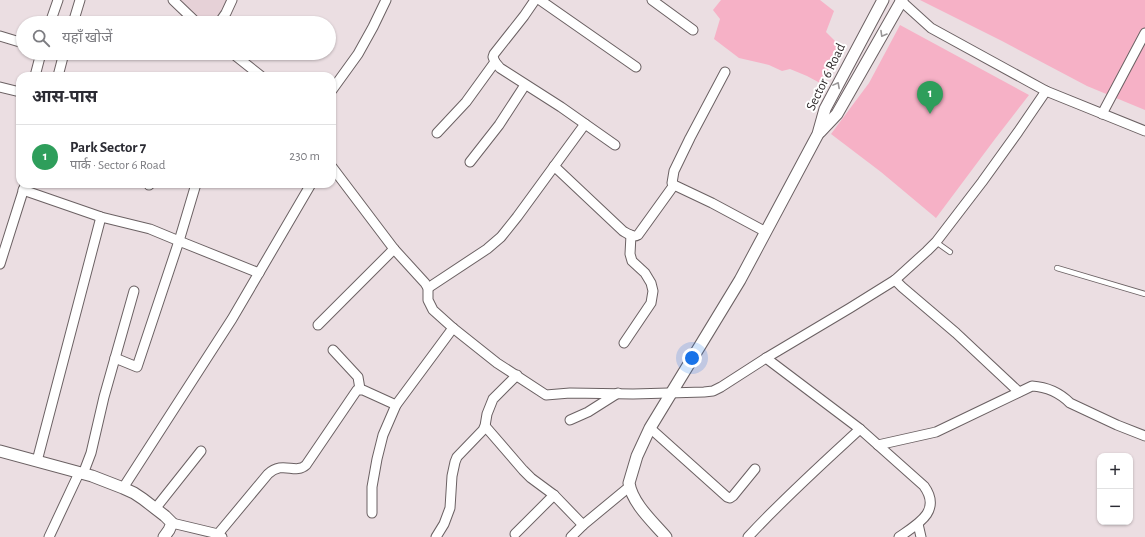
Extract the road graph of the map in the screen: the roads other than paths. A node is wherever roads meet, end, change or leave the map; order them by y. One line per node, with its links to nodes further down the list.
1 (58, 0): 11 (street)
2 (80, 0): 12 (street)
3 (173, 0): 13 (street)
4 (232, 0): 14 (street)
5 (386, 0): 28 (street)
6 (535, 0): 22 (street)
7 (540, 0): 23 (street)
8 (652, 0): 15 (street)
9 (882, 0): 37 (street, Sector 6 Road, one-way to 9)
10 (901, 0): 32 (street); 37 (street, Sector 6 Road, one-way to 37)
11 (52, 16)
12 (75, 16)
13 (190, 16)
14 (224, 16)
15 (693, 30)
16 (1145, 33): 33 (street)
17 (0, 36): 18 (street)
18 (16, 41)
19 (39, 60): 24 (street)
20 (62, 60): 25 (street)
21 (241, 60): 26 (street)
22 (494, 62): 29 (street); 36 (street)
23 (636, 67)
24 (36, 72)
25 (59, 72)
26 (256, 72)
27 (725, 72): 42 (street)
28 (336, 84)
29 (525, 85): 34 (street); 39 (street)
30 (0, 87): 31 (street)
31 (16, 91)
32 (1046, 91): 33 (street); 51 (street)
33 (1102, 114): 35 (street)
34 (585, 124): 38 (street); 40 (street)
35 (1145, 131)
36 (437, 133)
37 (818, 134): 48 (street)
38 (615, 145)
39 (470, 162)
40 (554, 166): 49 (street); 58 (street)
41 (336, 172): 52 (street)
42 (674, 185): 48 (street); 49 (street)
43 (24, 188): 54 (street)
44 (27, 188): 47 (street)
45 (195, 188): 50 (street)
46 (309, 188): 56 (street)
47 (101, 217): 50 (street); 81 (street)
48 (766, 232): 69 (street)
49 (631, 235): 63 (street)
50 (179, 241): 56 (street); 65 (street)
51 (936, 242): 53 (lane); 57 (street)
52 (394, 248): 58 (street); 61 (street)
53 (950, 252)
54 (0, 264)
55 (1057, 268): 60 (lane)
56 (259, 273): 85 (street)
57 (895, 280): 66 (street); 70 (street)
58 (428, 288): 62 (street)
59 (134, 291): 65 (street)
60 (1145, 294)
61 (318, 325)
62 (453, 328): 67 (street); 72 (street)
63 (624, 343)
64 (333, 350): 68 (street)
65 (115, 358): 83 (street)
66 (766, 358): 69 (street); 76 (street)
67 (517, 375): 71 (street); 74 (street)
68 (360, 389): 72 (street); 93 (street)
69 (672, 392): 71 (street); 75 (street)
70 (1019, 392): 77 (street); 78 (street)
71 (618, 393): 73 (street)
72 (396, 405): 88 (street)
73 (570, 420)
74 (486, 426): 86 (street); 96 (street)
75 (650, 428): 82 (street); 84 (street)
76 (860, 429): 78 (street); 99 (street)
77 (1145, 436)
78 (878, 445): 90 (street)
79 (0, 451): 81 (street)
80 (201, 451): 87 (street)
81 (37, 461): 83 (street)
82 (755, 469)
83 (81, 473): 85 (street); 94 (street)
84 (630, 487): 91 (street); 98 (street)
85 (122, 488): 87 (street)
86 (554, 495): 91 (street); 92 (street)
87 (156, 509): 89 (street)
88 (372, 513)
89 (172, 523): 93 (street); 95 (street)
90 (918, 524): 100 (street); 101 (street)
91 (583, 526): 97 (street)
92 (515, 534)
93 (220, 535)
94 (49, 537)
95 (164, 537)
96 (436, 537)
97 (571, 537)
98 (666, 537)
99 (748, 537)
100 (899, 537)
101 (921, 537)

